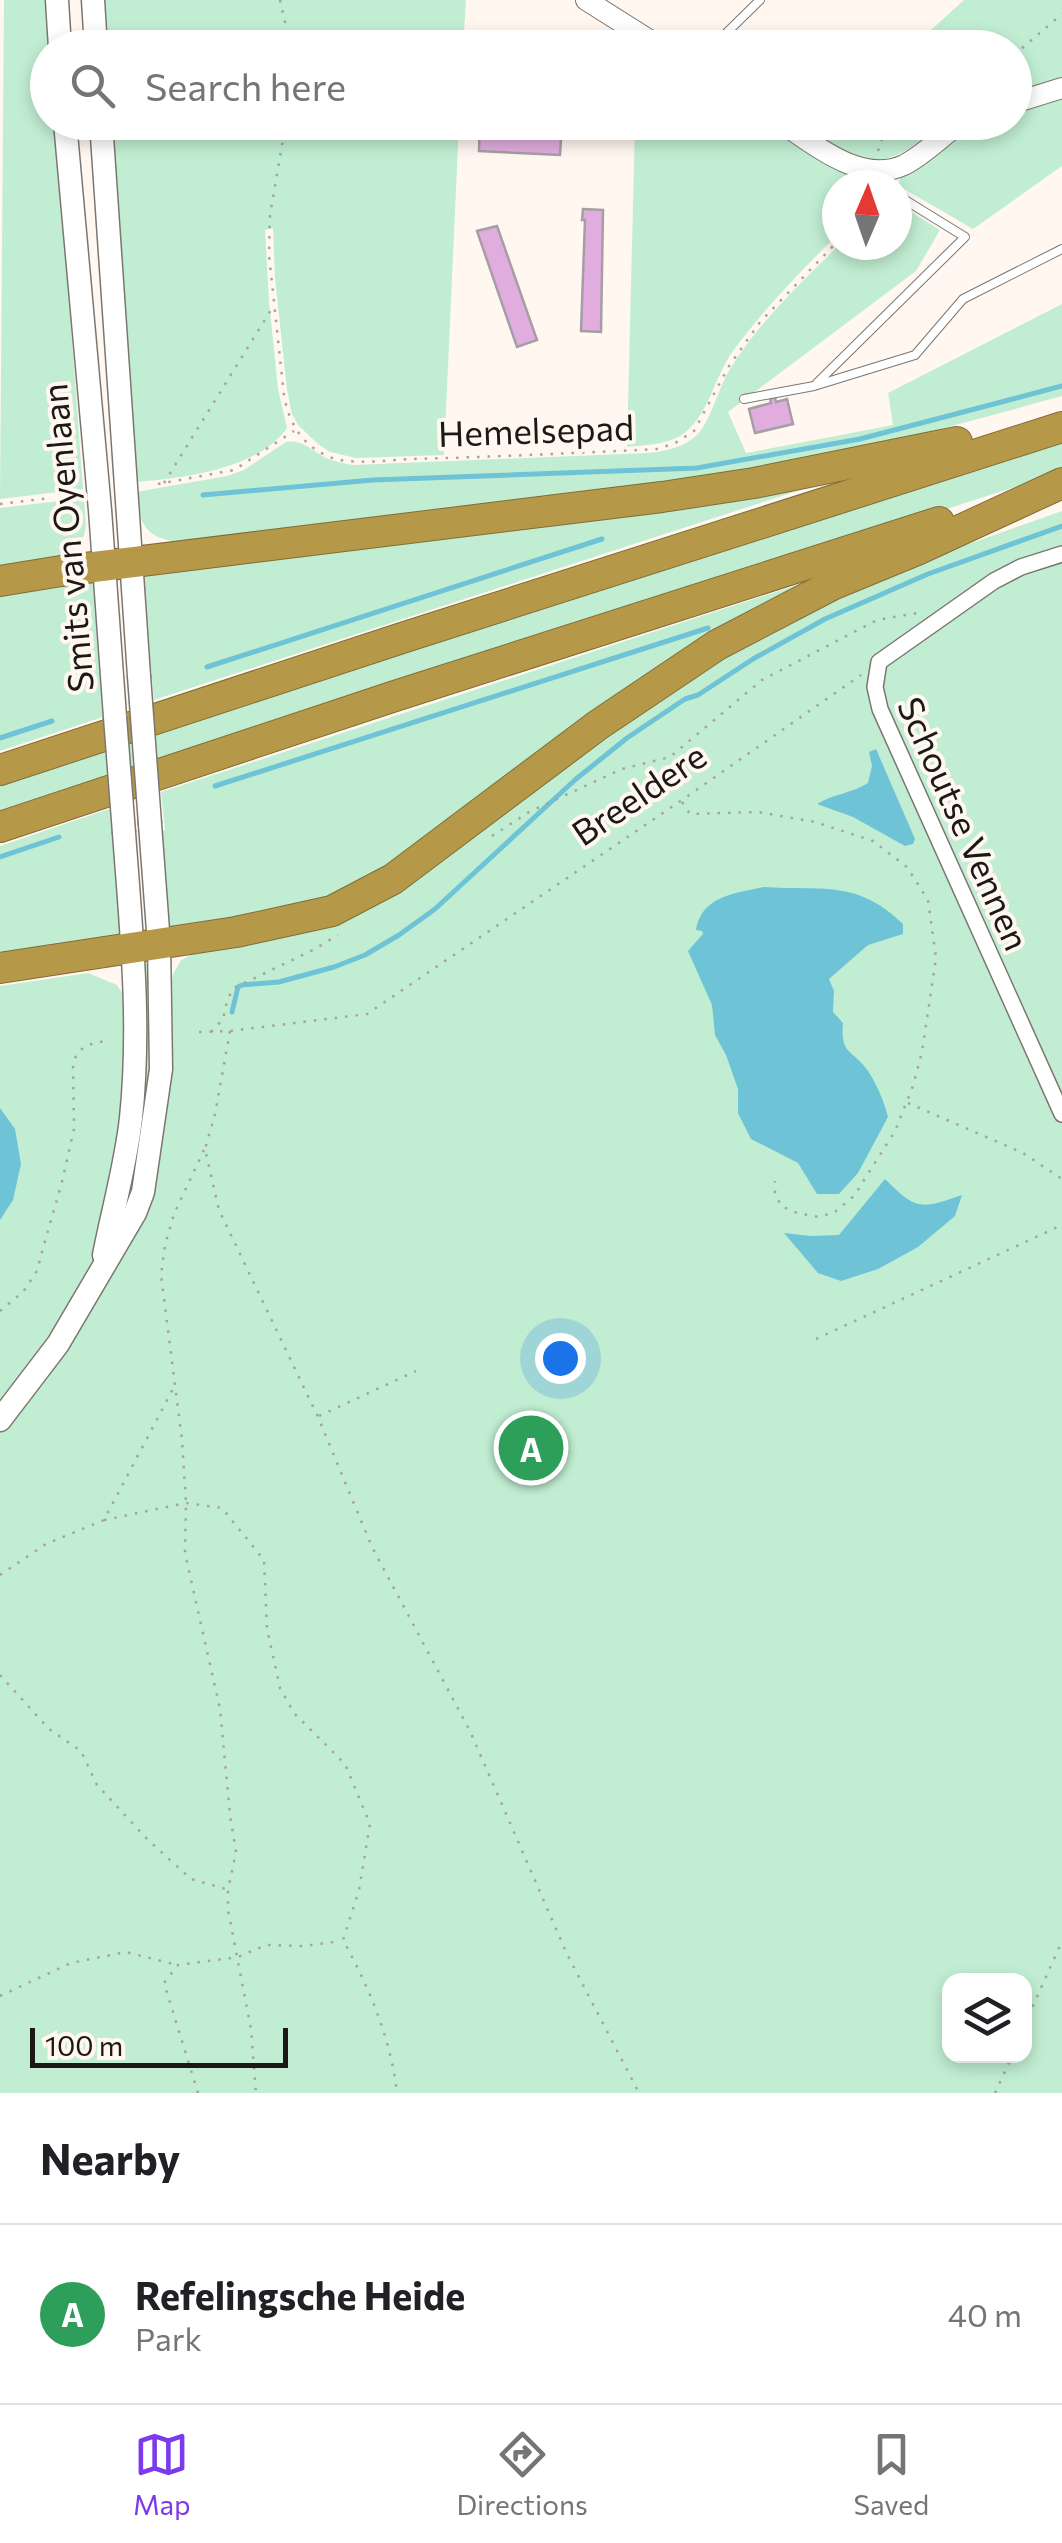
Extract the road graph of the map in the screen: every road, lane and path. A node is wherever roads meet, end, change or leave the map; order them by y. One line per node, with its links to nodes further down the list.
1 (57, 0): 7 (main road)
2 (92, 0): 8 (main road)
3 (280, 0): 9 (path)
4 (586, 0): 10 (street)
5 (760, 0): 11 (lane)
6 (1062, 14): 12 (path)
7 (59, 30)
8 (94, 30)
9 (288, 30)
10 (634, 30)
11 (729, 30)
12 (1032, 40)
13 (1062, 88): 14 (street)
14 (1032, 97)
15 (67, 140): 38 (main road, Smits van Oyenlaan)
16 (102, 140): 38 (main road, Smits van Oyenlaan)
17 (283, 140): 27 (path)
18 (808, 140): 21 (street)
19 (882, 140): 22 (path)
20 (938, 140): 23 (street)
21 (867, 170)
22 (879, 170)
23 (888, 170)
24 (912, 204): 28 (lane)
25 (1062, 250): 28 (lane)
26 (822, 258): 31 (path, Hemelsepad)
27 (274, 304): 31 (path); 32 (path)
28 (814, 386): 29 (lane)
29 (744, 399)
30 (1062, 425): 38 (highway); 42 (highway)
31 (295, 430): 32 (path)
32 (164, 483): 34 (path)
33 (1062, 483): 44 (highway); 47 (highway)
34 (158, 484)
35 (50, 498): 36 (path)
36 (0, 504)
37 (1062, 554): 40 (street)
38 (118, 565): 39 (highway); 47 (main road, Smits van Oyenlaan, bridge); 47 (main road, Smits van Oyenlaan, bridge)
39 (0, 581)
40 (959, 606): 41 (street); 45 (path)
41 (879, 662): 43 (path, Breeldere); 54 (street, Schoutse Vennen)
42 (0, 770)
43 (682, 800): 49 (path, Breeldere); 53 (path)
44 (0, 827)
45 (486, 840)
46 (343, 932): 51 (path)
47 (146, 946): 48 (highway); 64 (main road)
48 (0, 968)
49 (230, 1030): 51 (path, Breeldere); 55 (path)
50 (199, 1032): 51 (path, Breeldere)
51 (211, 1032)
52 (107, 1040): 59 (path)
53 (906, 1103): 56 (path); 57 (path)
54 (1062, 1114)
55 (205, 1149): 62 (path); 63 (path)
56 (1062, 1179)
57 (774, 1181)
58 (1062, 1225): 60 (path)
59 (0, 1310)
60 (816, 1339)
61 (416, 1371): 63 (path)
62 (176, 1384): 65 (path); 66 (path)
63 (318, 1416): 80 (path)
64 (0, 1420)
65 (186, 1502): 66 (path); 69 (path); 70 (path)
66 (104, 1520): 67 (path)
67 (0, 1575)
68 (0, 1675): 69 (path)
69 (228, 1890): 72 (path)
70 (343, 1940): 72 (path); 79 (path)
71 (1062, 1941): 75 (path)
72 (238, 1957): 73 (path); 78 (path)
73 (178, 1965): 74 (path); 77 (path)
74 (0, 1996)
75 (1032, 2008)
76 (1009, 2063): 81 (path)
77 (198, 2093)
78 (256, 2093)
79 (397, 2093)
80 (639, 2093)
81 (995, 2093)

